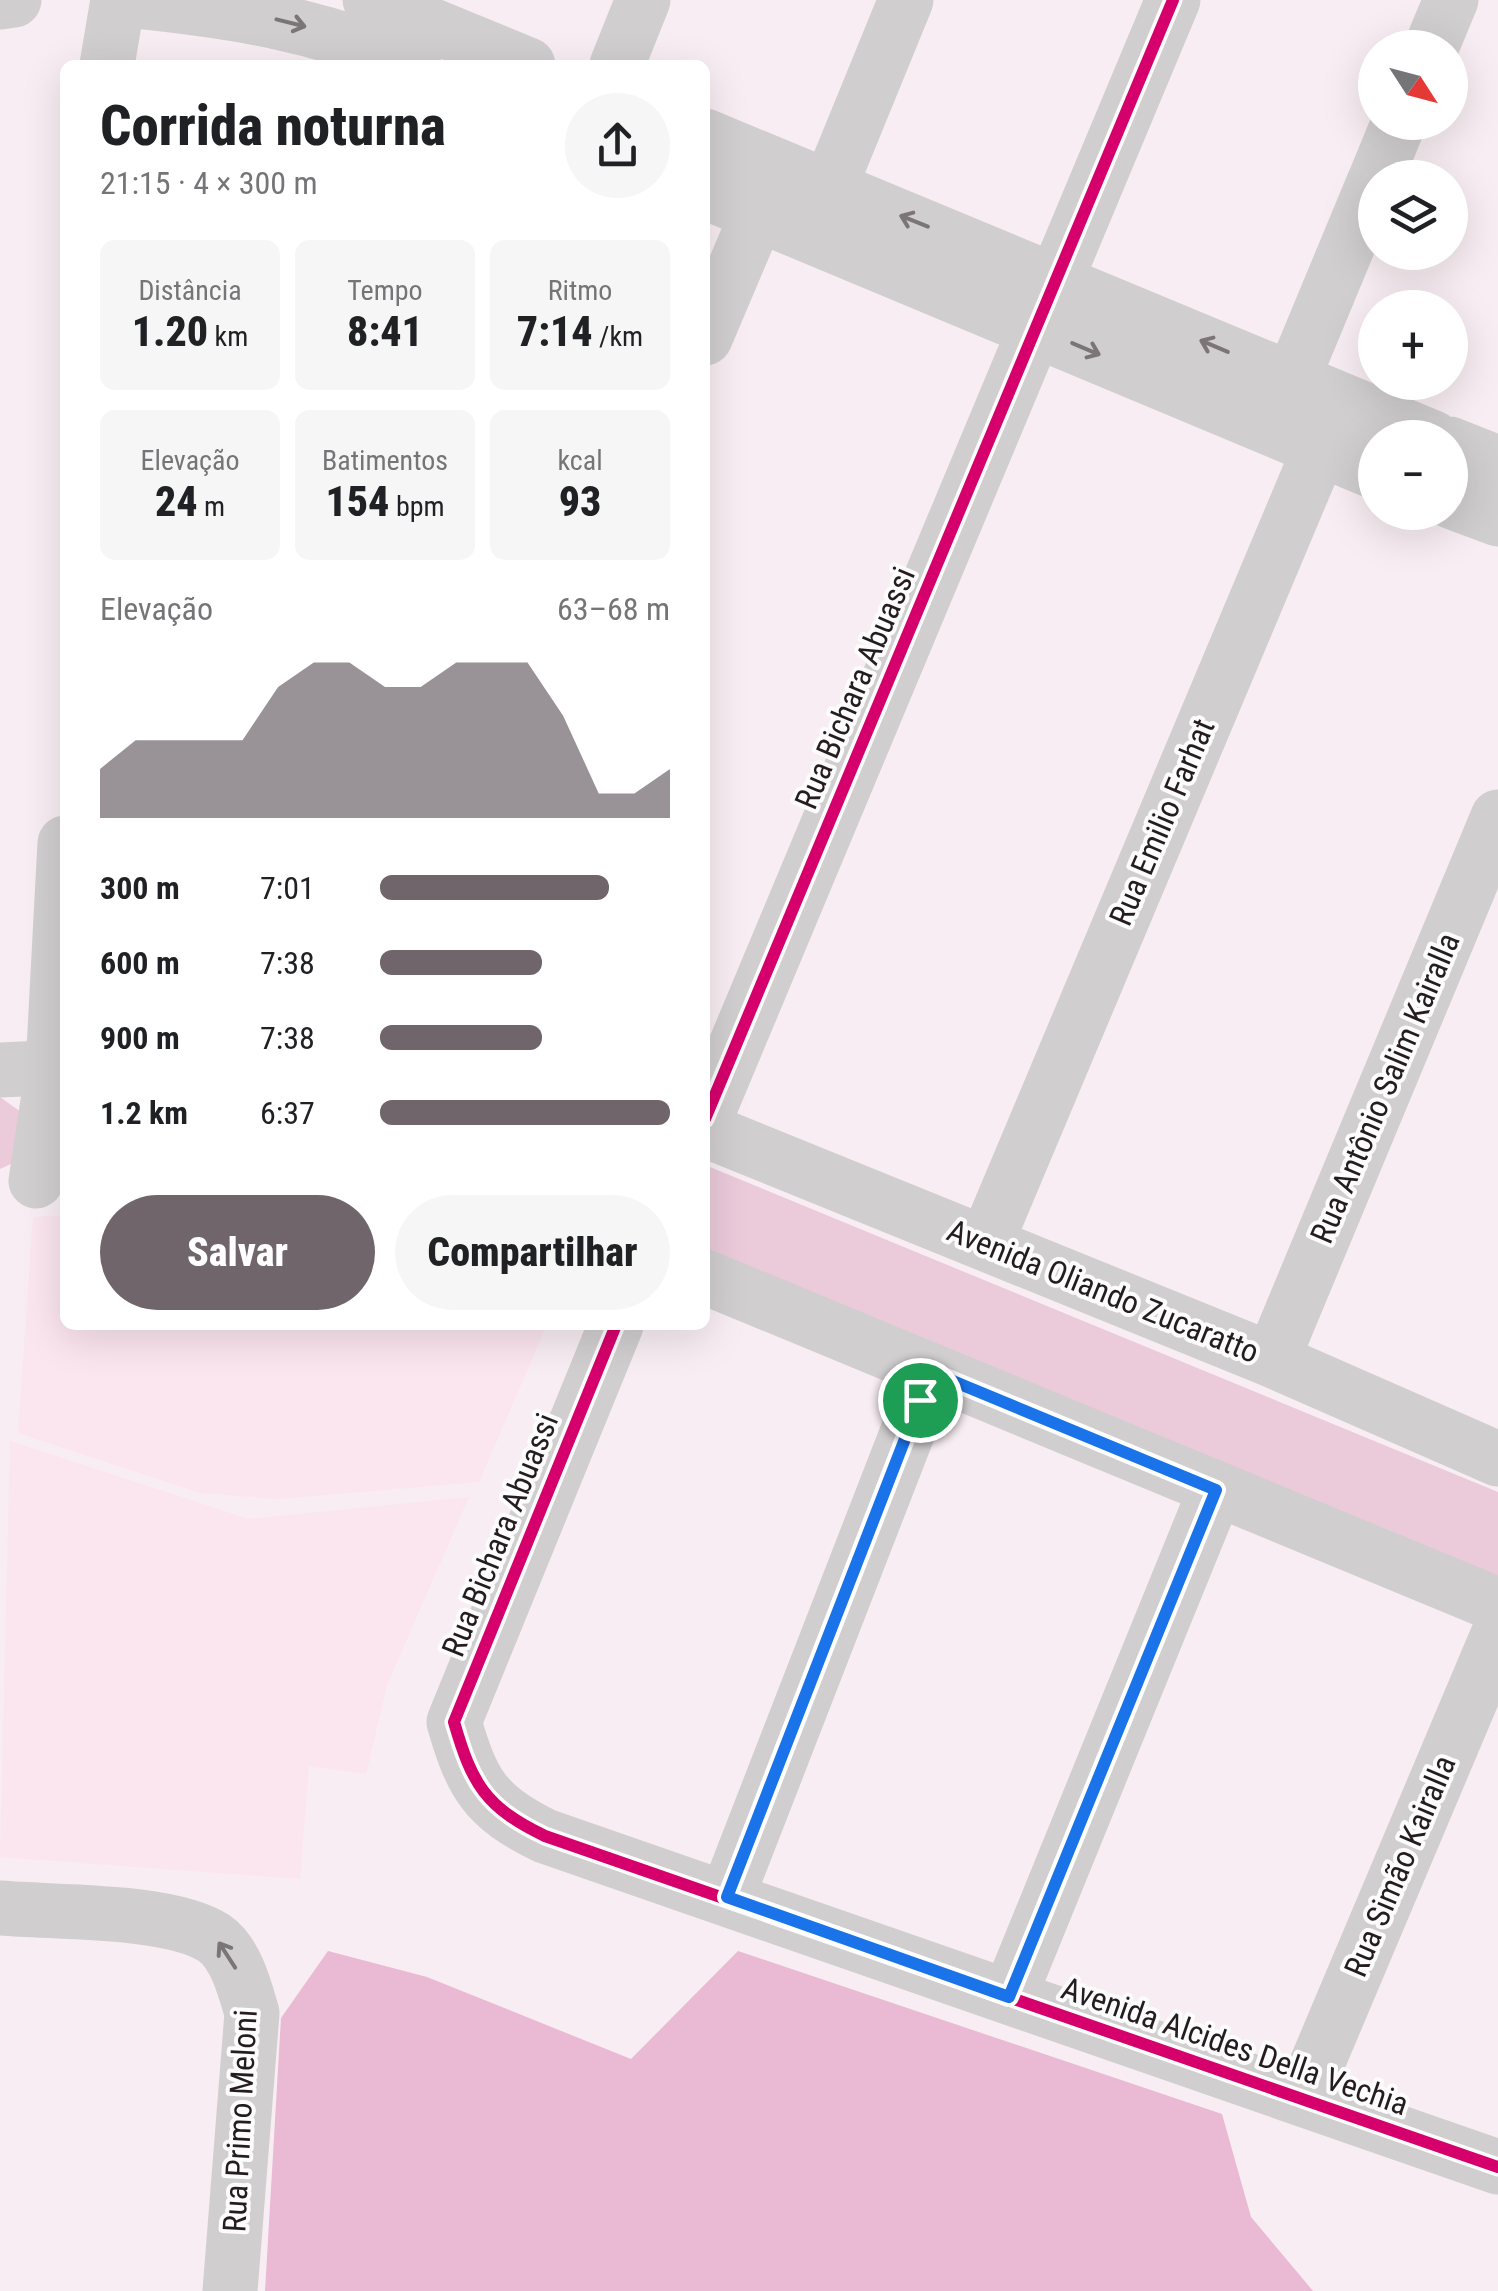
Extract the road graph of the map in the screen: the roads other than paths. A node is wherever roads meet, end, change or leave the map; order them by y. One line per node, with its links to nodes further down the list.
1 (14, 0): 8 (street)
2 (122, 0): 11 (street); 12 (street, one-way to 12)
3 (373, 0): 10 (street)
4 (643, 0): 13 (street)
5 (906, 0): 15 (street)
6 (1173, 0): 19 (street, Rua Bichara Abuassi)
7 (1450, 0): 9 (street)
8 (0, 2)
9 (1438, 30)
10 (496, 59)
11 (109, 60)
12 (400, 60)
13 (619, 60)
14 (710, 140): 16 (street)
15 (830, 186): 16 (street); 19 (street, one-way to 15)
16 (768, 190): 17 (street); 20 (street); 21 (street)
17 (710, 192)
18 (1358, 222): 22 (street)
19 (1056, 278): 21 (street, Rua Bichara Abuassi); 22 (street, one-way to 19)
20 (710, 326)
21 (1036, 328): 25 (street, one-way to 25); 34 (street, Rua Bichara Abuassi)
22 (1292, 380): 23 (street)
23 (1340, 401): 24 (street); 25 (street, Rua Emilio Farhat)
24 (1388, 420)
25 (1319, 450): 28 (street); 37 (street, Rua Emilio Farhat)
26 (1468, 451): 27 (street)
27 (1498, 462)
28 (1358, 465)
29 (1468, 507): 30 (street)
30 (1498, 519)
31 (1498, 817): 40 (street, Rua Antônio Salim Kairalla)
32 (60, 886): 33 (street)
33 (39, 1068): 36 (street)
34 (710, 1107)
35 (710, 1132): 37 (street, Avenida Oliando Zucaratto)
36 (34, 1184)
37 (986, 1243): 40 (street, Avenida Oliando Zucaratto)
38 (710, 1280): 41 (street)
39 (614, 1330): 46 (street, Rua Bichara Abuassi)
40 (1272, 1360): 42 (street, Avenida Oliando Zucaratto)
41 (931, 1372): 43 (street); 47 (street)
42 (1498, 1459)
43 (1216, 1490): 44 (street); 49 (street)
44 (1498, 1605)
45 (1498, 1634): 50 (street, Rua Simão Kairalla)
46 (467, 1768): 47 (street, Avenida Alcides Della Vechia)
47 (727, 1897): 49 (street, Avenida Alcides Della Vechia)
48 (0, 1908): 52 (street, Rua Primo Meloni, one-way to 48)
49 (1009, 1997): 50 (street, Avenida Alcides Della Vechia)
50 (1303, 2098): 51 (street, Avenida Alcides Della Vechia)
51 (1498, 2167)
52 (230, 2291)

